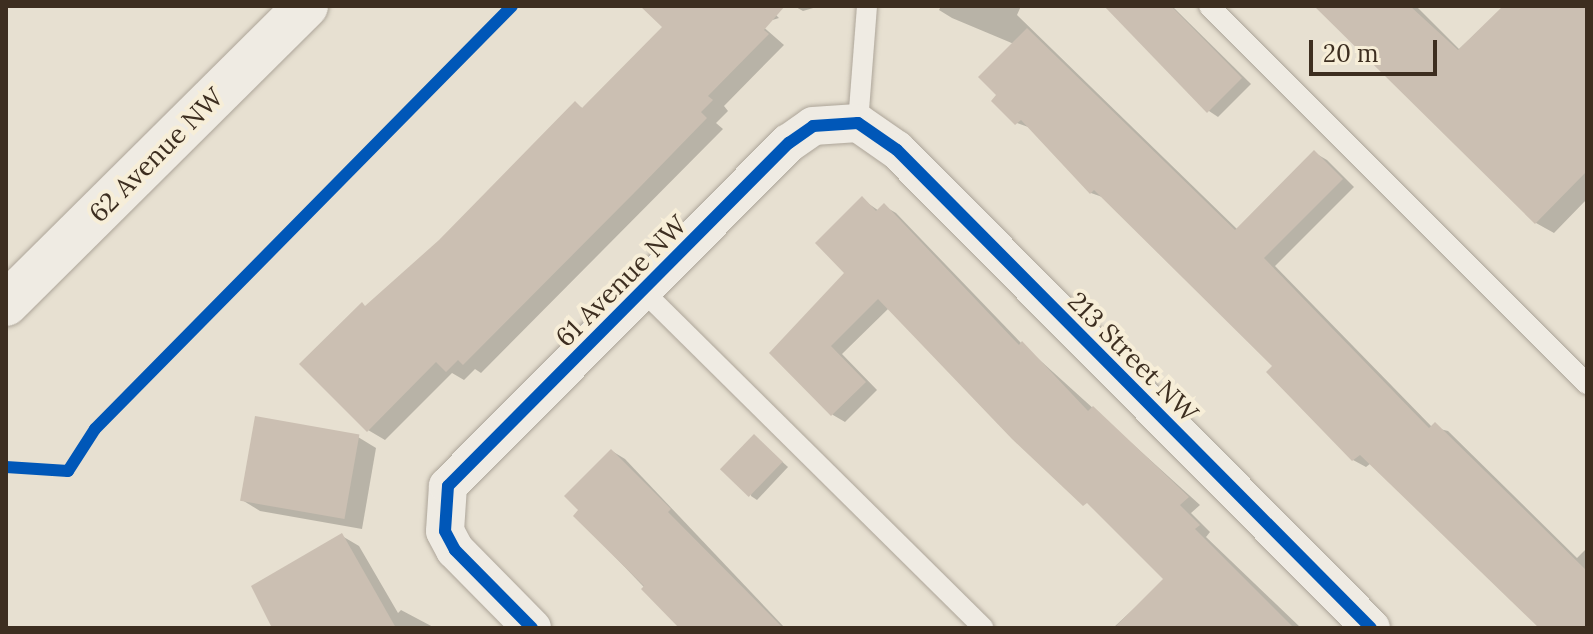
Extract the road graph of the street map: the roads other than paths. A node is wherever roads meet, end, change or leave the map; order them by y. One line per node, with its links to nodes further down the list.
1 (306, 6): 5 (main road, 62 Avenue NW)
2 (867, 6): 4 (lane)
3 (1209, 6): 9 (lane)
4 (858, 123): 7 (street, 61 Avenue NW); 12 (street, 213 Street NW)
5 (103, 208): 6 (main road); 8 (main road, 62 Avenue NW)
6 (6, 261)
7 (643, 291): 10 (street, 61 Avenue NW); 11 (lane)
8 (6, 304)
9 (1584, 374)
10 (532, 628)
11 (983, 628)
12 (1371, 628)

